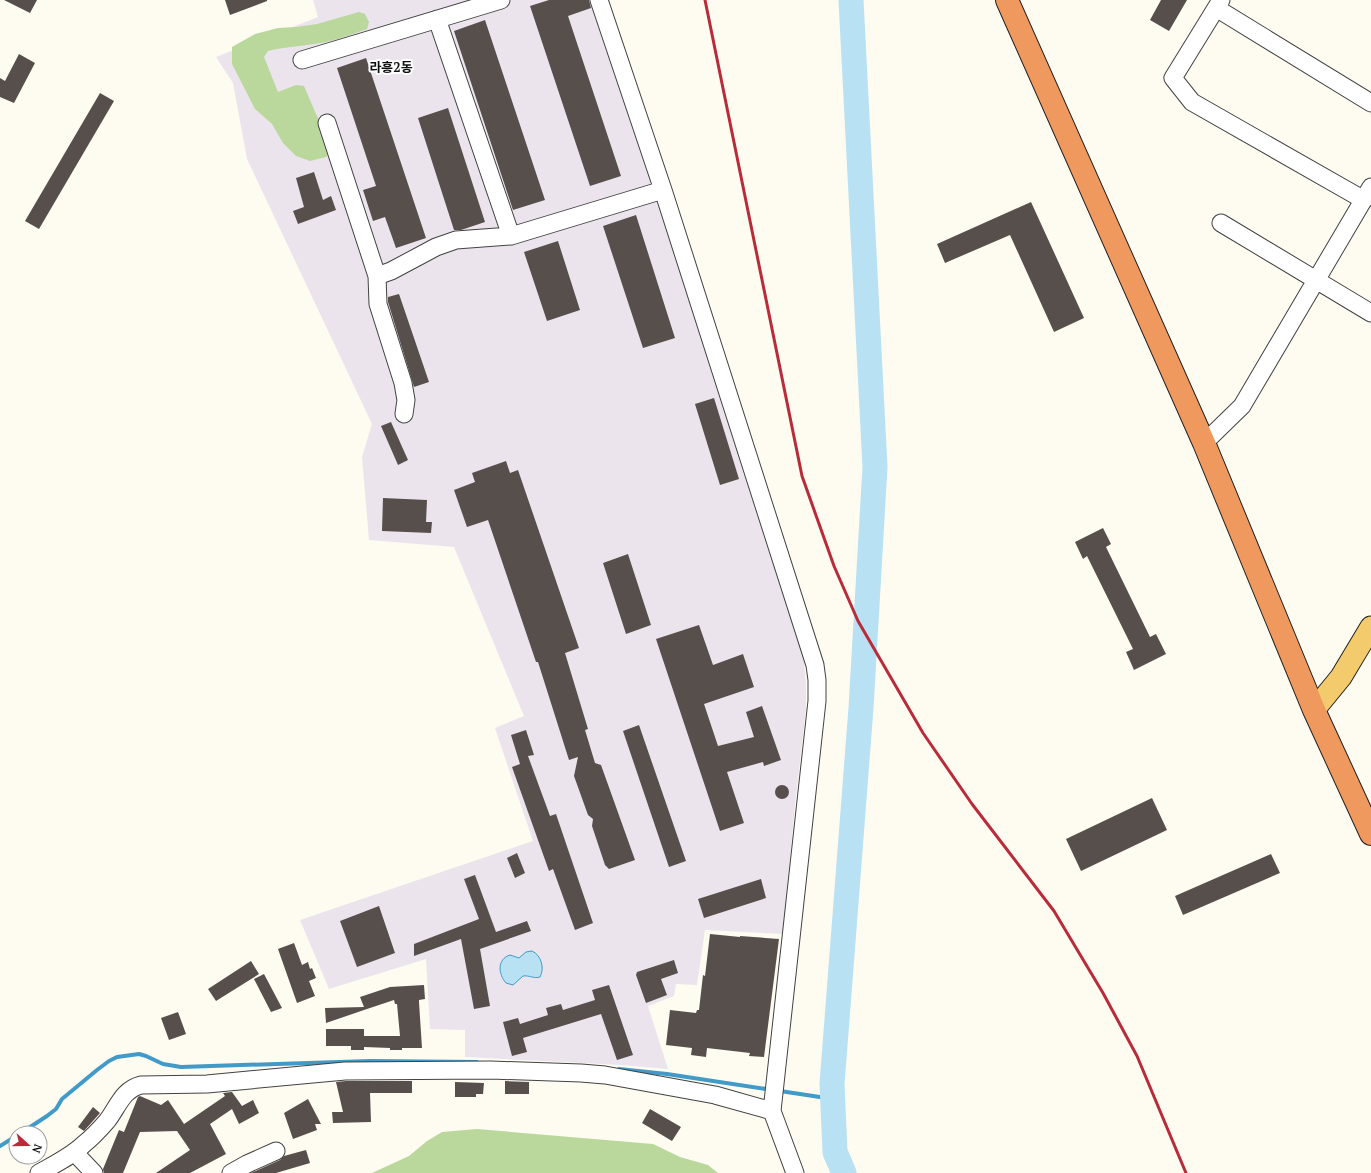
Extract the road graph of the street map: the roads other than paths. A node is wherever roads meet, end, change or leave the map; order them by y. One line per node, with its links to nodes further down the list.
1 (501, 0): 5 (street)
2 (599, 0): 9 (street)
3 (1007, 0): 17 (highway)
4 (1219, 4): 7 (street); 10 (street)
5 (437, 19): 6 (street); 12 (street)
6 (302, 60)
7 (1371, 103)
8 (327, 123): 13 (street)
9 (663, 190): 12 (street); 21 (street)
10 (1367, 194): 14 (street)
11 (1221, 223): 14 (street)
12 (512, 236): 13 (street)
13 (377, 276): 16 (street)
14 (1316, 280): 15 (street); 17 (street)
15 (1371, 313)
16 (404, 414)
17 (1204, 442): 19 (highway)
18 (1371, 627): 19 (main road)
19 (1314, 710): 20 (highway)
20 (1371, 834)
21 (772, 1111): 23 (street); 27 (street)
22 (276, 1151): 26 (street)
23 (74, 1152): 24 (street); 25 (street)
24 (39, 1173)
25 (94, 1173)
26 (231, 1173)
27 (795, 1173)

